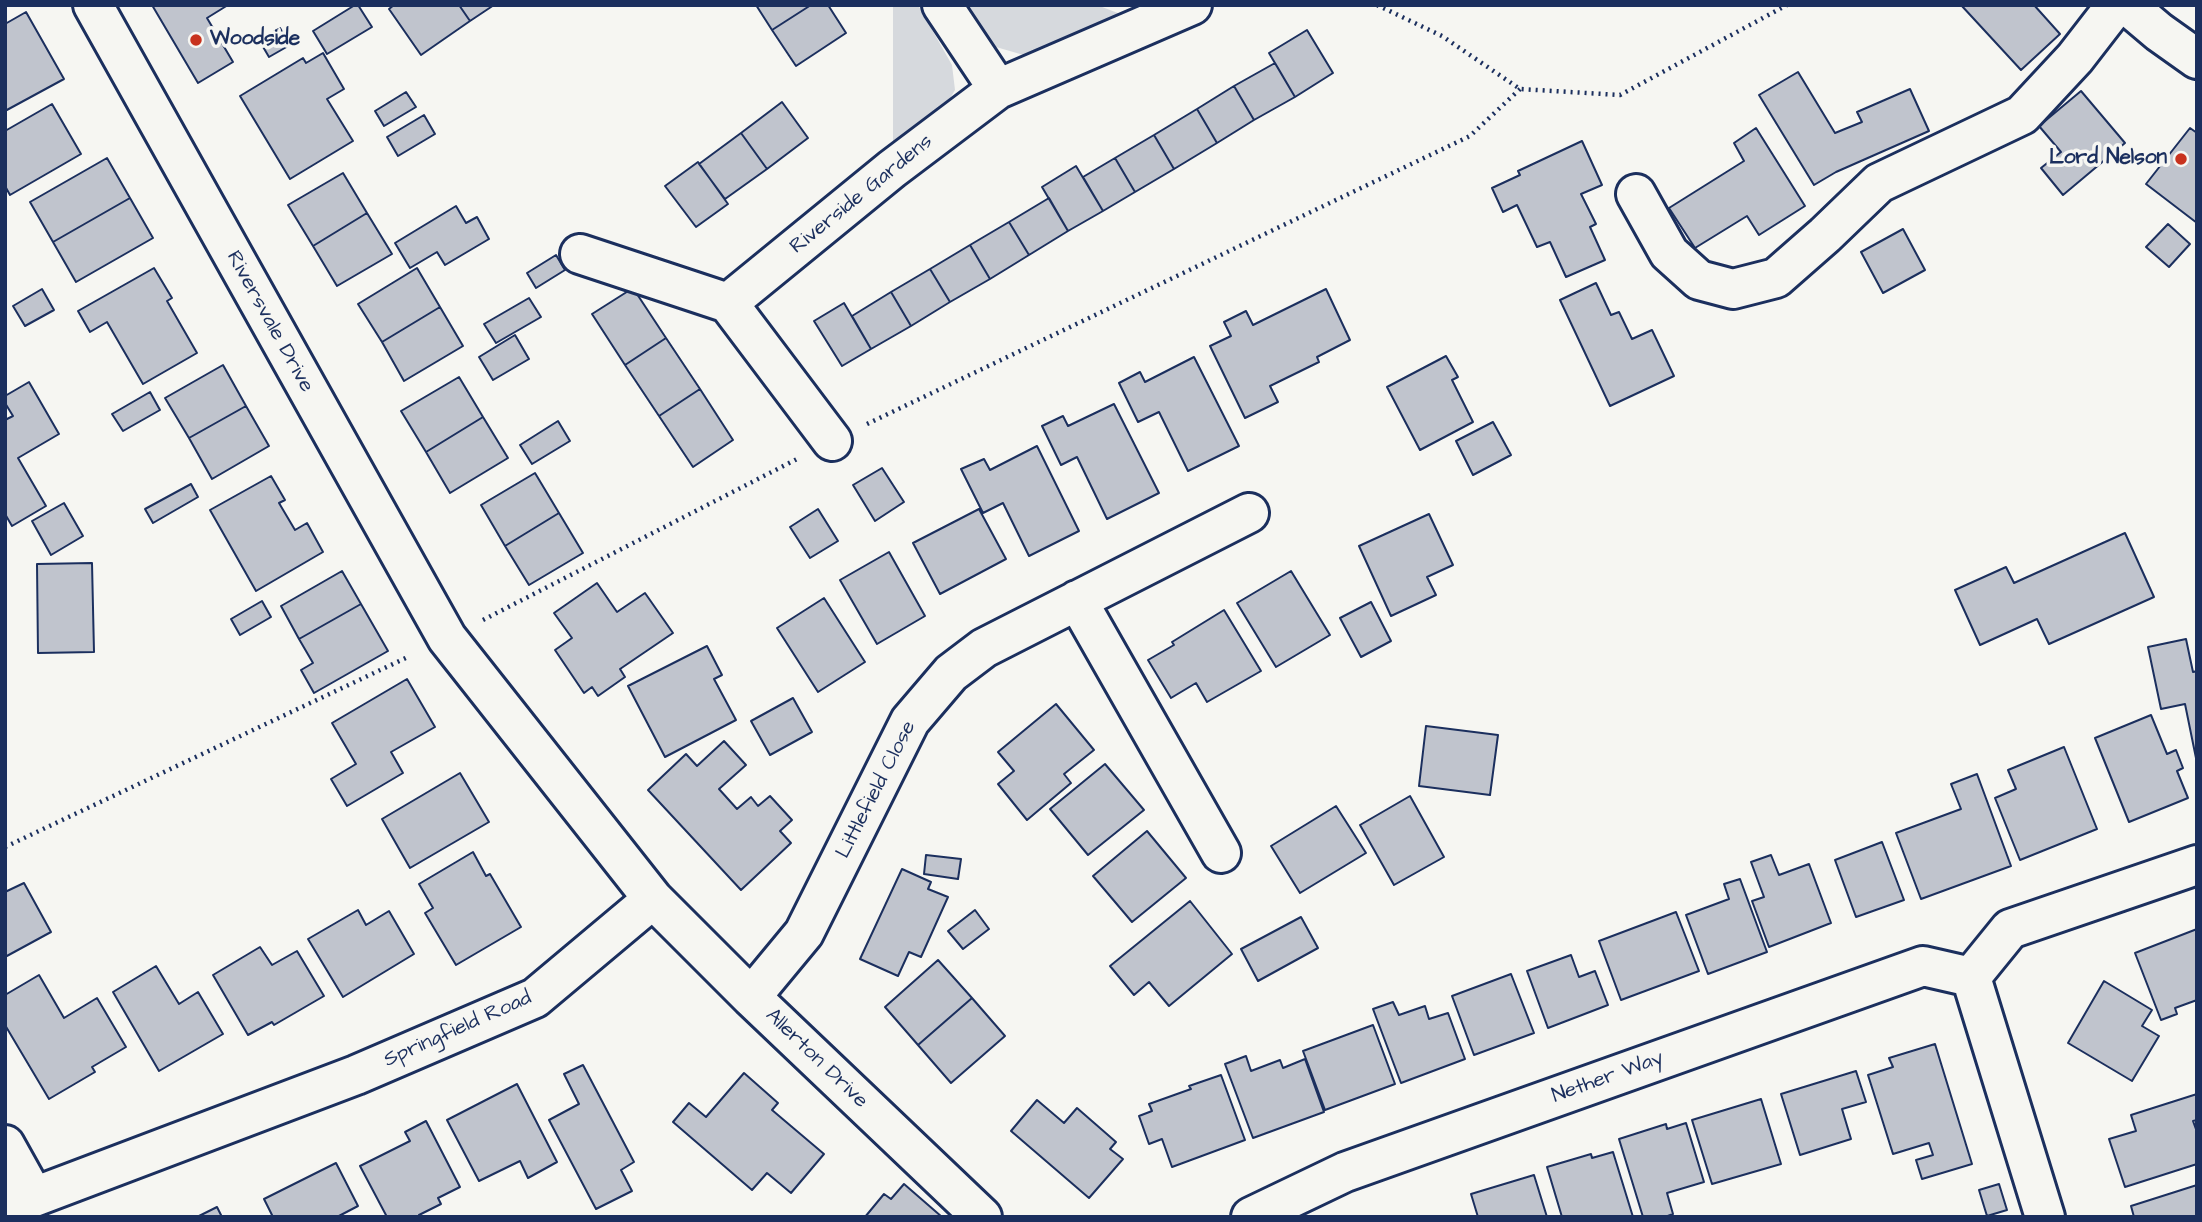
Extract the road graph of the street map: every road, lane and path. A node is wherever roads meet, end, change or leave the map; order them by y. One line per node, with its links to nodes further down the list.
1 (93, 5): 18 (street, Riversvale Drive)
2 (942, 5): 10 (street)
3 (1192, 5): 10 (street, Riverside Gardens)
4 (1377, 5): 11 (path)
5 (1787, 5): 11 (path)
6 (2116, 5): 12 (street)
7 (2127, 5): 8 (street)
8 (2166, 19): 9 (street)
9 (2197, 59)
10 (998, 89): 14 (street, Riverside Gardens)
11 (1520, 89): 15 (path)
12 (1636, 194)
13 (580, 254): 14 (street)
14 (728, 303): 15 (street)
15 (832, 441): 18 (path)
16 (1249, 513): 17 (street, Littlefield Close)
17 (1077, 600): 20 (street); 24 (street, Littlefield Close)
18 (447, 638): 19 (path); 22 (street)
19 (5, 847)
20 (1221, 853)
21 (2197, 865): 23 (street)
22 (653, 899): 24 (street, Allerton Drive); 26 (street, Springfield Road)
23 (1971, 977): 28 (street, Nether Way); 29 (street)
24 (751, 997): 27 (street, Allerton Drive)
25 (5, 1145): 26 (street)
26 (20, 1203)
27 (982, 1217)
28 (1251, 1217)
29 (2045, 1217)

